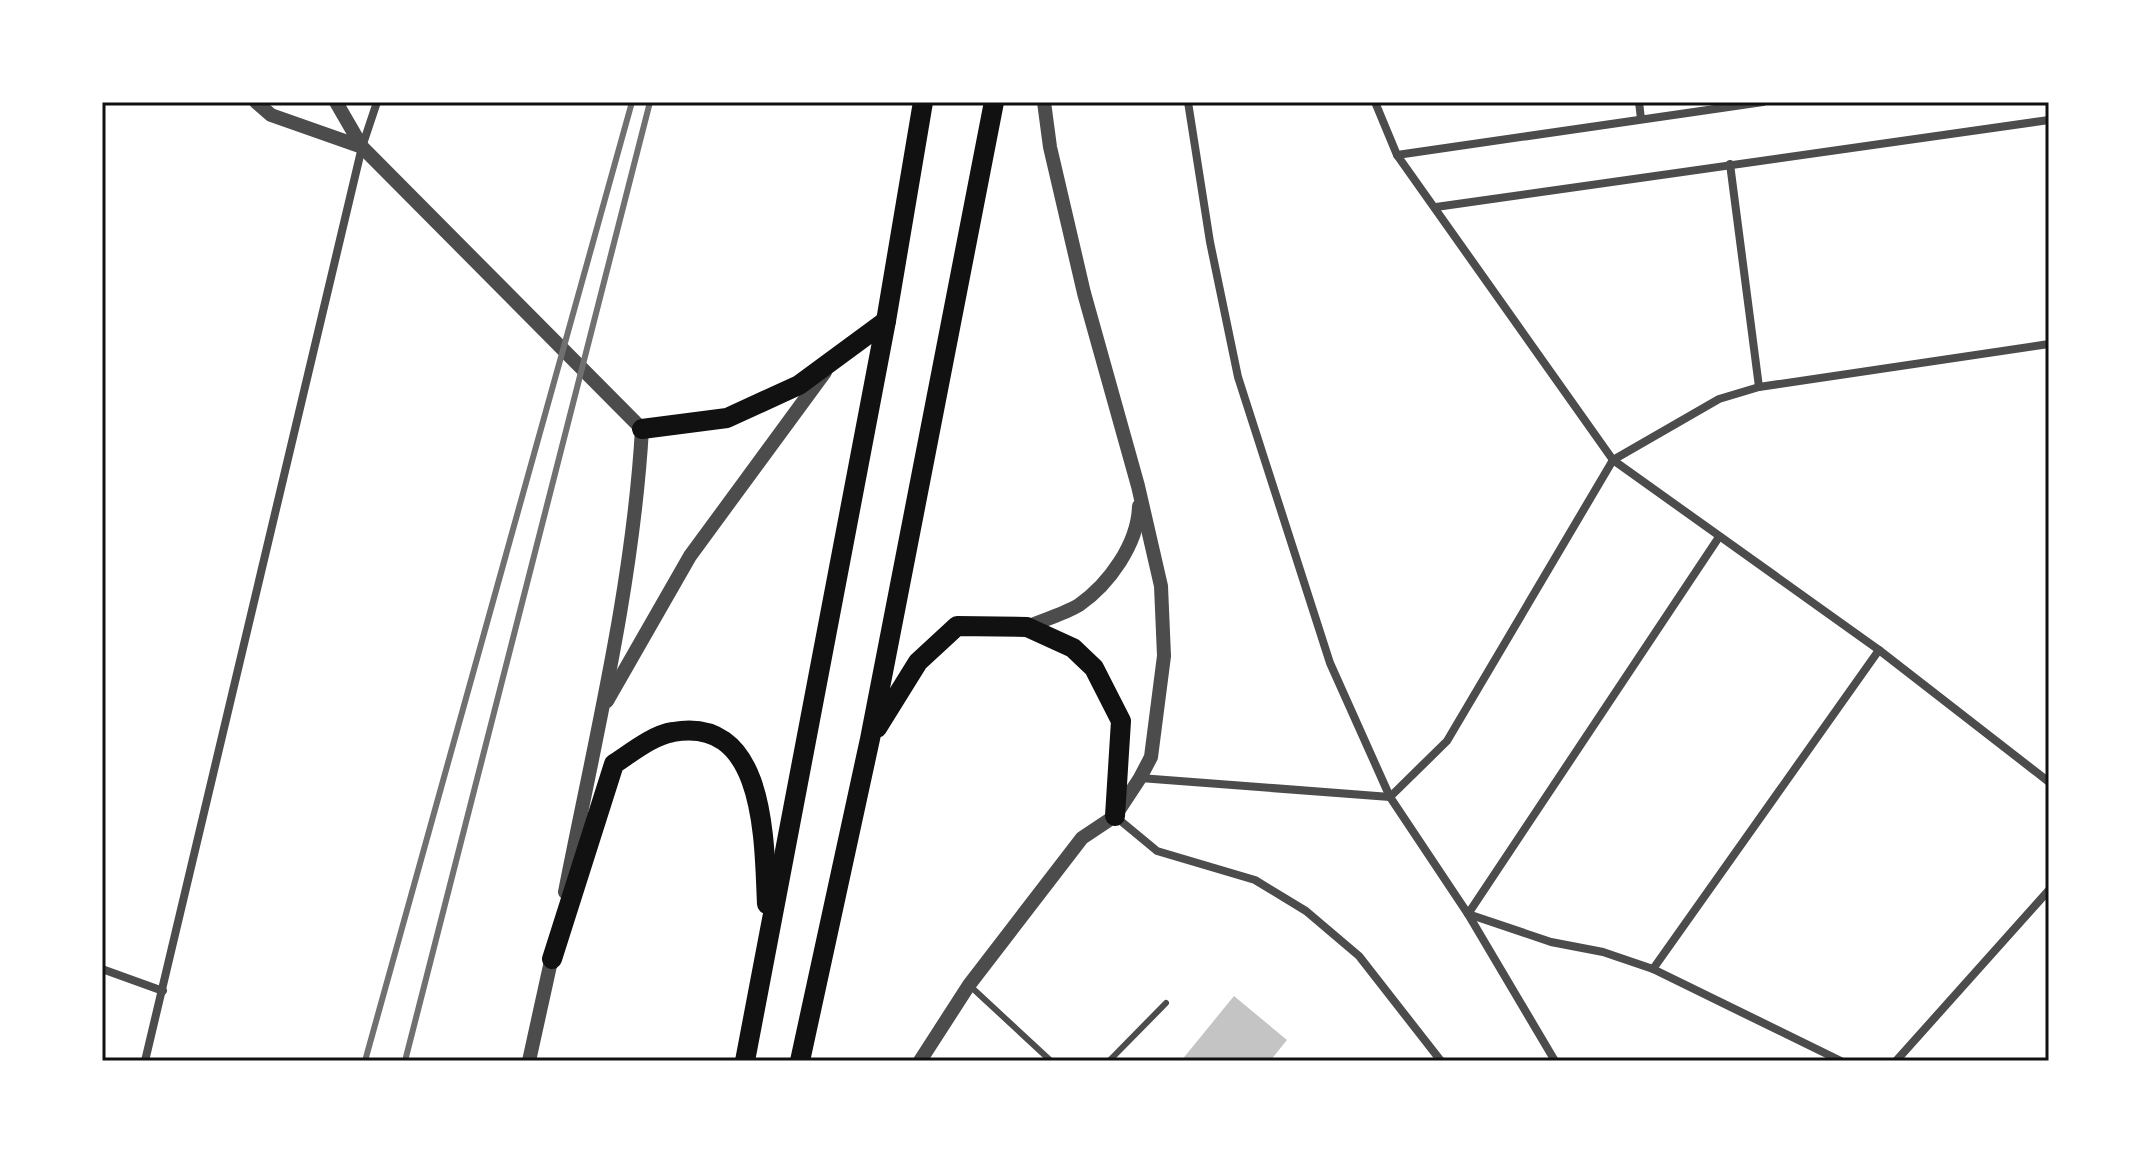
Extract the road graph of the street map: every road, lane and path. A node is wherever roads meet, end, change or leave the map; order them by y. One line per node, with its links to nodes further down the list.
1 (256, 102): 13 (street)
2 (336, 102): 13 (street)
3 (377, 102): 13 (street)
4 (923, 102): 17 (main road)
5 (994, 102): 28 (main road)
6 (1044, 102): 23 (street)
7 (1188, 102): 31 (street)
8 (1375, 102): 14 (street)
9 (1639, 102): 11 (street)
10 (1763, 102): 11 (street)
11 (1641, 119): 14 (street)
12 (2049, 120): 15 (street)
13 (362, 147): 21 (street); 40 (street)
14 (1397, 155): 16 (street)
15 (1730, 164): 16 (street); 20 (street)
16 (1436, 207): 22 (street)
17 (886, 321): 19 (main road); 35 (main road)
18 (2049, 344): 20 (street)
19 (834, 359): 21 (main road); 27 (street)
20 (1759, 387): 22 (street)
21 (642, 429): 27 (street)
22 (1613, 460): 24 (street); 31 (street)
23 (1138, 486): 25 (street); 29 (street)
24 (1719, 537): 26 (street); 34 (street)
25 (1027, 627): 28 (main road); 32 (main road)
26 (1879, 650): 30 (street); 38 (street)
27 (600, 712): 36 (street)
28 (870, 739): 45 (main road)
29 (1140, 778): 31 (street); 32 (street)
30 (2049, 782)
31 (1390, 797): 34 (street)
32 (1115, 816): 39 (street); 49 (street)
33 (2049, 890): 52 (street)
34 (1468, 914): 38 (street); 50 (street)
35 (769, 937): 36 (main road); 44 (main road)
36 (552, 959): 43 (street)
37 (102, 969): 40 (street)
38 (1653, 969): 51 (street)
39 (969, 985): 46 (street); 47 (lane)
40 (163, 991): 42 (street)
41 (1166, 1003): 48 (lane)
42 (145, 1061)
43 (529, 1061)
44 (745, 1061)
45 (800, 1061)
46 (920, 1061)
47 (1051, 1061)
48 (1109, 1061)
49 (1441, 1061)
50 (1555, 1061)
51 (1841, 1061)
52 (1896, 1061)

